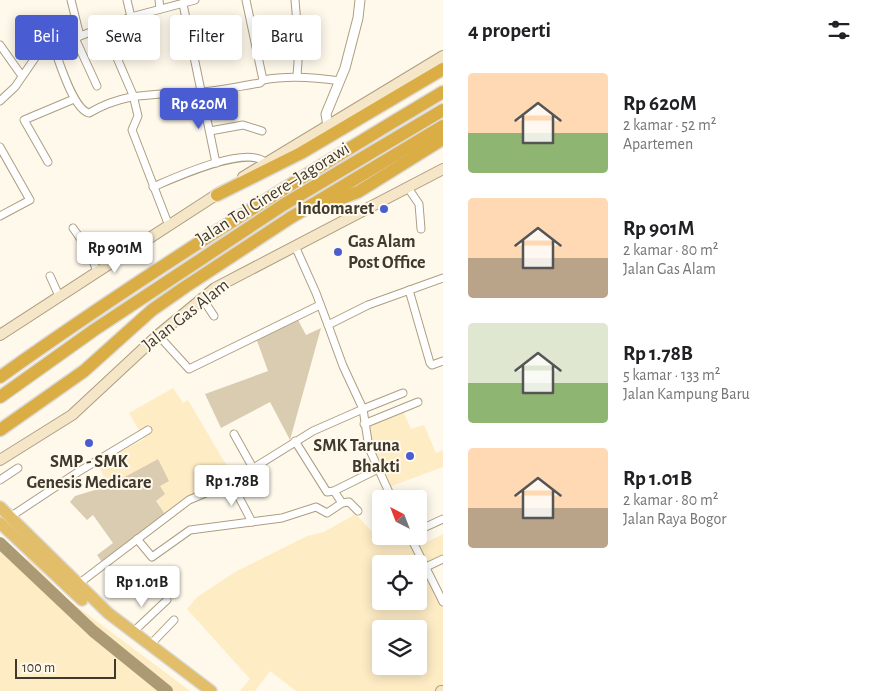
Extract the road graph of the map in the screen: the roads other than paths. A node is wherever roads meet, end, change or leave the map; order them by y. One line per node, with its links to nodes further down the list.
1 (71, 0): 10 (street)
2 (127, 0): 11 (street)
3 (159, 0): 9 (street)
4 (195, 0): 8 (street)
5 (246, 0): 23 (street)
6 (295, 0): 22 (street)
7 (360, 0): 24 (street)
8 (183, 4): 9 (street); 26 (street)
9 (160, 9): 12 (street)
10 (74, 15)
11 (131, 15)
12 (139, 15)
13 (88, 34): 14 (street)
14 (78, 37): 25 (street)
15 (0, 45): 21 (street)
16 (443, 56): 32 (main road)
17 (33, 60): 21 (street)
18 (59, 60): 30 (street)
19 (118, 60): 28 (street)
20 (443, 69): 44 (highway)
21 (22, 76): 29 (street)
22 (297, 76): 23 (street); 24 (street)
23 (263, 80): 26 (street)
24 (340, 81): 32 (street)
25 (97, 86)
26 (202, 92): 28 (street); 34 (street)
27 (443, 92): 63 (highway, Jalan Tol Cinere–Jagorawi)
28 (133, 95): 30 (street); 42 (street)
29 (1, 98)
30 (74, 98): 38 (street)
31 (443, 110): 65 (highway, Jalan Tol Cinere–Jagorawi)
32 (328, 126): 39 (main road)
33 (443, 126): 46 (highway)
34 (210, 131): 35 (street); 40 (street)
35 (262, 131)
36 (443, 139): 46 (highway)
37 (0, 147): 45 (street)
38 (48, 162)
39 (265, 162): 40 (street); 44 (main road)
40 (216, 163): 42 (street)
41 (443, 169): 43 (main road, Jalan Gas Alam)
42 (153, 187): 47 (street)
43 (408, 188): 49 (street); 50 (main road, Jalan Gas Alam)
44 (217, 194): 47 (main road)
45 (0, 216)
46 (290, 218): 69 (highway)
47 (169, 226): 51 (main road)
48 (73, 228): 51 (street)
49 (421, 229)
50 (295, 246): 56 (main road, Jalan Gas Alam); 57 (street)
51 (97, 271): 55 (main road)
52 (50, 276): 55 (street)
53 (443, 278): 54 (street)
54 (409, 290): 59 (street); 62 (street)
55 (59, 296): 60 (main road)
56 (202, 298): 58 (street); 61 (main road, Jalan Gas Alam)
57 (320, 305): 59 (street); 61 (street)
58 (214, 316)
59 (328, 325): 67 (street)
60 (0, 335)
61 (158, 335): 73 (main road, Jalan Gas Alam)
62 (443, 361)
63 (0, 378)
64 (403, 393): 67 (street)
65 (0, 397)
66 (418, 402): 68 (street)
67 (363, 409): 68 (street); 72 (street)
68 (364, 424): 76 (street)
69 (0, 430)
70 (148, 430): 85 (street)
71 (234, 434): 75 (street)
72 (295, 441): 75 (street); 79 (street)
73 (0, 460)
74 (18, 468): 77 (street)
75 (253, 468): 78 (street)
76 (378, 469): 79 (street); 80 (street)
77 (0, 480)
78 (231, 482): 86 (street); 90 (street)
79 (334, 490): 81 (street)
80 (388, 490)
81 (342, 503): 83 (street); 86 (street)
82 (0, 507): 85 (highway)
83 (358, 511)
84 (443, 519): 87 (street)
85 (5, 520): 89 (highway); 94 (highway)
86 (252, 522): 90 (street)
87 (428, 526)
88 (0, 528): 89 (highway)
89 (14, 537): 100 (highway)
90 (137, 539): 94 (street)
91 (443, 559): 92 (street)
92 (427, 567)
93 (427, 573): 96 (street)
94 (77, 585): 98 (highway)
95 (167, 600): 98 (street)
96 (443, 602)
97 (174, 620): 99 (street)
98 (132, 633): 99 (highway)
99 (149, 646): 101 (highway)
100 (200, 691)
101 (211, 691)

